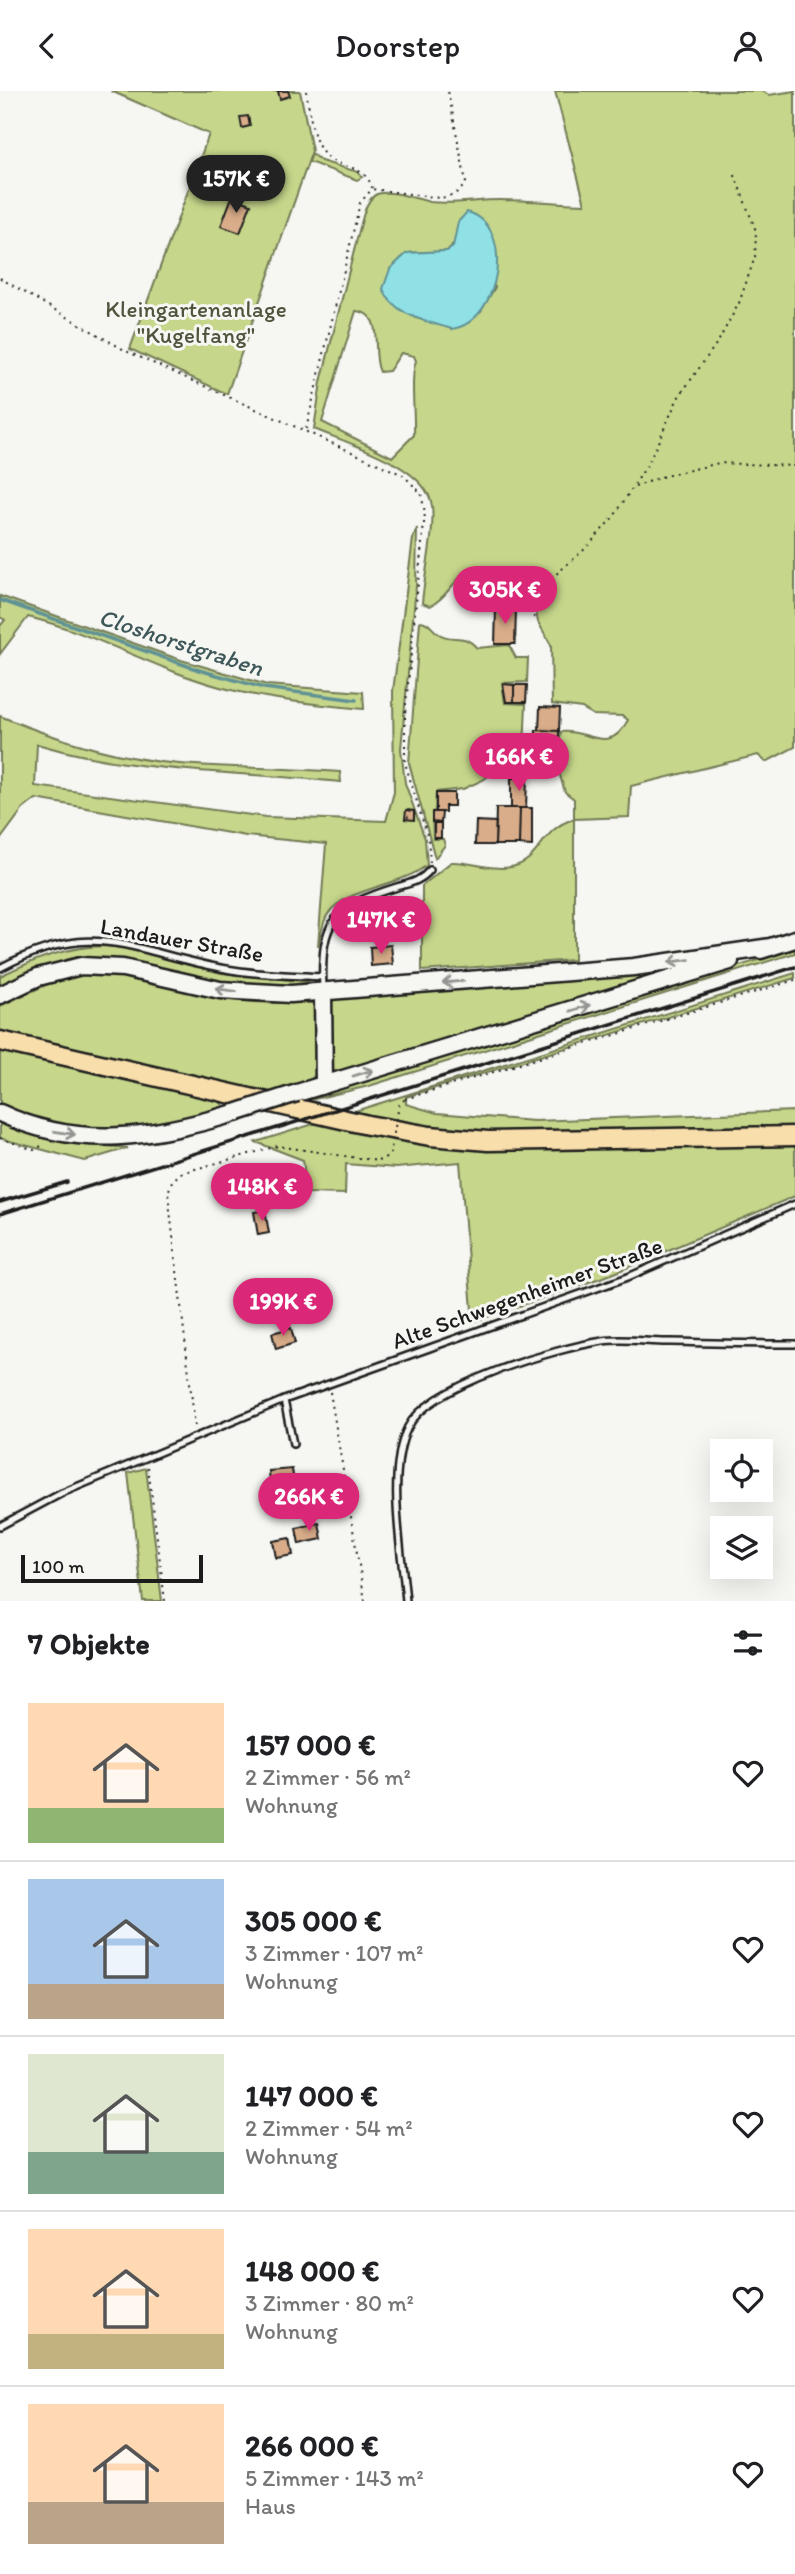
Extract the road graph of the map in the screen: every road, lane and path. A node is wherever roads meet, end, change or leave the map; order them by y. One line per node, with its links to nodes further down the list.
1 (306, 91): 4 (path)
2 (448, 91): 4 (path)
3 (734, 173): 8 (path)
4 (372, 189): 6 (path)
5 (0, 278): 6 (path)
6 (306, 430): 12 (path)
7 (795, 466): 8 (path)
8 (632, 488): 10 (path)
9 (494, 604): 10 (path)
10 (531, 607): 11 (path)
11 (534, 618)
12 (420, 813): 13 (path); 14 (path)
13 (407, 817)
14 (430, 870): 19 (lane)
15 (795, 939): 16 (main road)
16 (771, 947): 19 (main road, one-way to 19); 22 (main road, one-way to 16)
17 (0, 968): 19 (lane, Landauer Straße)
18 (795, 980): 31 (path, bridge)
19 (322, 985): 20 (main road, one-way to 20); 22 (main road)
20 (0, 995)
21 (0, 1041): 25 (main road)
22 (324, 1085): 24 (main road, one-way to 22, bridge)
23 (0, 1113): 24 (main road)
24 (52, 1131): 26 (path)
25 (795, 1136)
26 (0, 1138)
27 (795, 1204): 29 (lane, Alte Schwegenheimer Straße)
28 (795, 1344): 37 (lane)
29 (329, 1384): 30 (lane, Alte Schwegenheimer Straße); 36 (path)
30 (284, 1400): 31 (lane, Alte Schwegenheimer Straße); 32 (lane)
31 (197, 1438): 33 (lane, Alte Schwegenheimer Straße)
32 (293, 1444)
33 (147, 1459): 34 (lane, Alte Schwegenheimer Straße); 35 (path)
34 (0, 1526)
35 (164, 1601)
36 (365, 1601)
37 (406, 1601)

